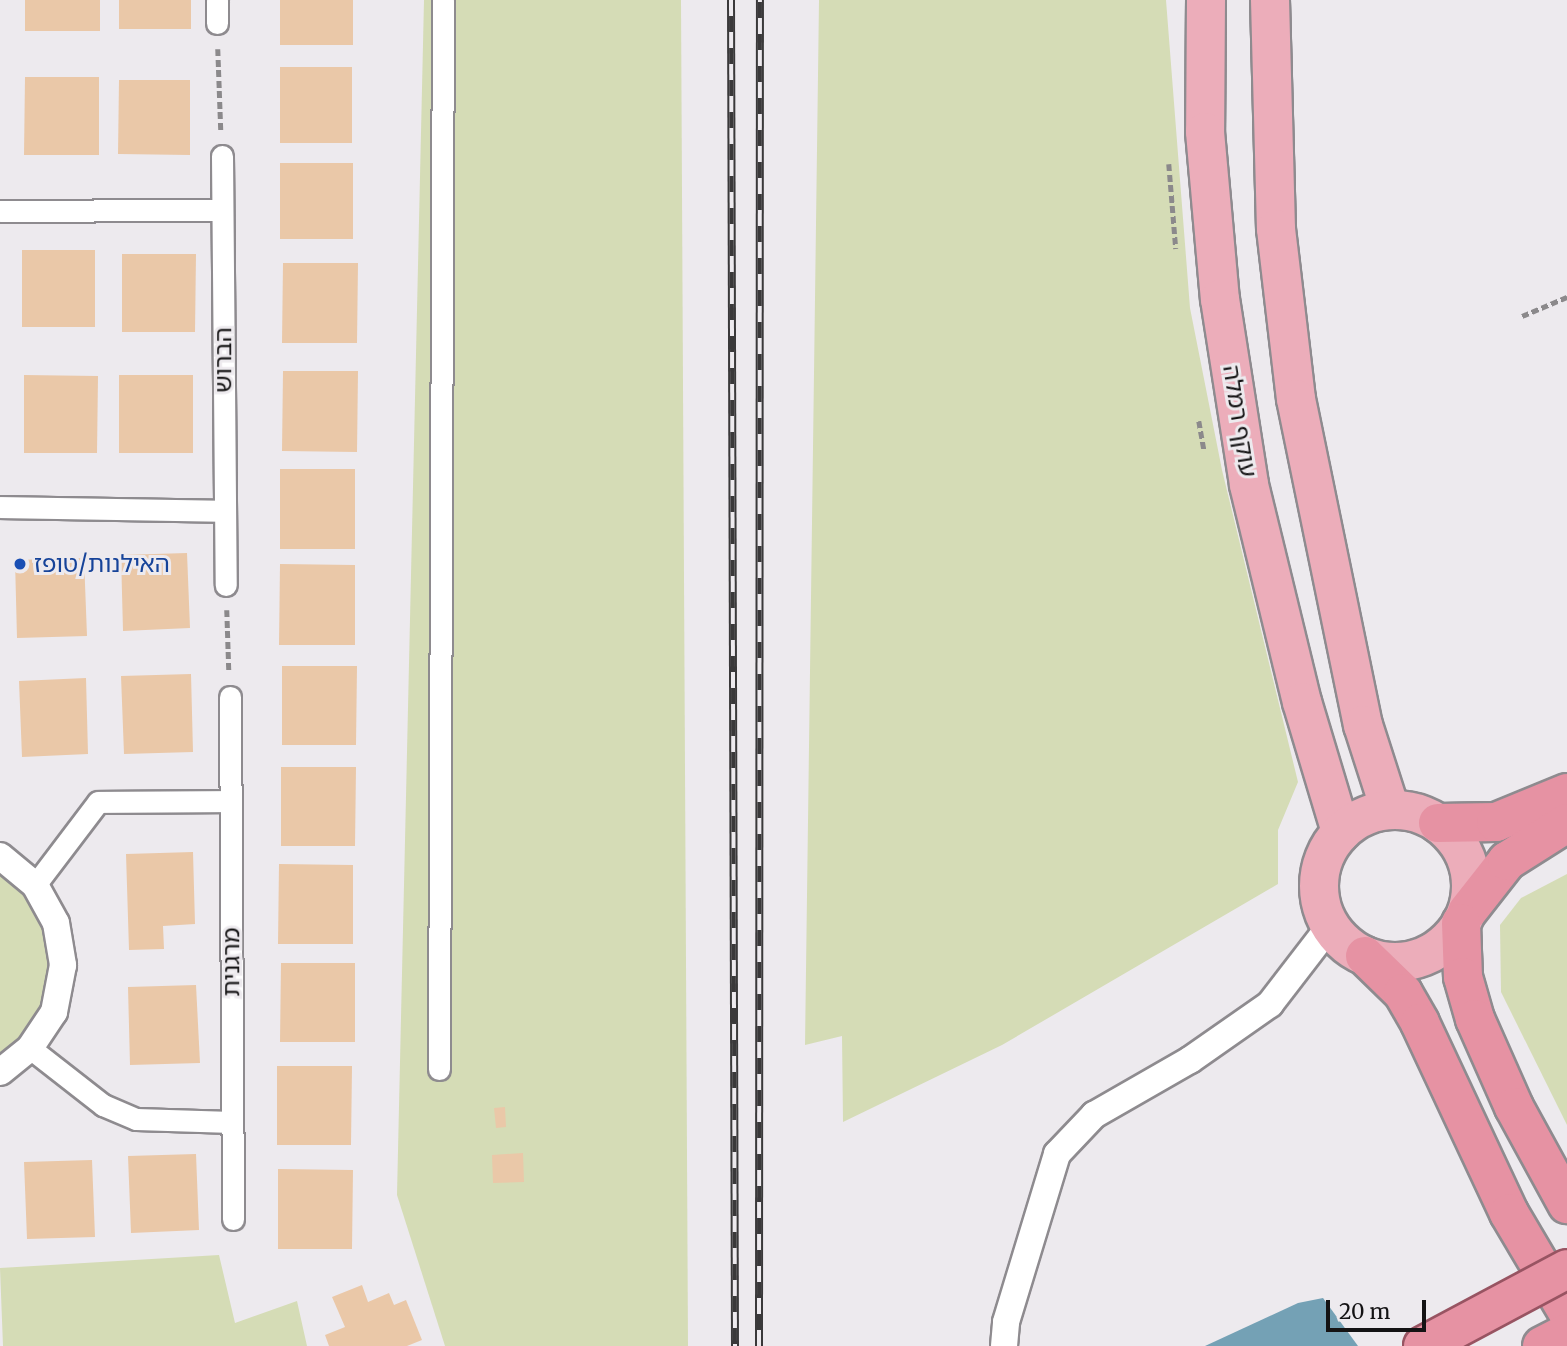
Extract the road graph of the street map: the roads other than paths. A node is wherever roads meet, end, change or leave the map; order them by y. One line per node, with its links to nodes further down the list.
1 (217, 0): 5 (street)
2 (443, 0): 25 (street)
3 (1206, 0): 18 (main road, עוקף רמלה)
4 (1270, 0): 15 (main road)
5 (217, 23)
6 (222, 156): 7 (street, הברוש)
7 (222, 210): 8 (street); 10 (street, הברוש)
8 (0, 211)
9 (0, 507): 10 (street)
10 (224, 510): 11 (street, הברוש)
11 (226, 584)
12 (230, 697): 14 (street, מרגנית)
13 (1567, 793): 16 (highway)
14 (230, 802): 20 (street); 27 (street, מרגנית)
15 (1390, 809): 16 (main road); 18 (main road)
16 (1438, 822): 21 (main road)
17 (1567, 823): 21 (highway)
18 (1341, 832): 22 (main road)
19 (1, 856): 20 (street)
20 (35, 885): 24 (street)
21 (1464, 918): 23 (main road); 28 (highway)
22 (1330, 926): 23 (main road); 33 (street)
23 (1364, 956): 31 (highway)
24 (30, 1048): 26 (street); 27 (street)
25 (439, 1069)
26 (0, 1072)
27 (232, 1122): 29 (street, מרגנית)
28 (1567, 1204)
29 (233, 1219)
30 (1567, 1269): 34 (highway, bridge)
31 (1567, 1311)
32 (1567, 1333): 35 (highway)
33 (1004, 1346)
34 (1423, 1346)
35 (1542, 1346)

